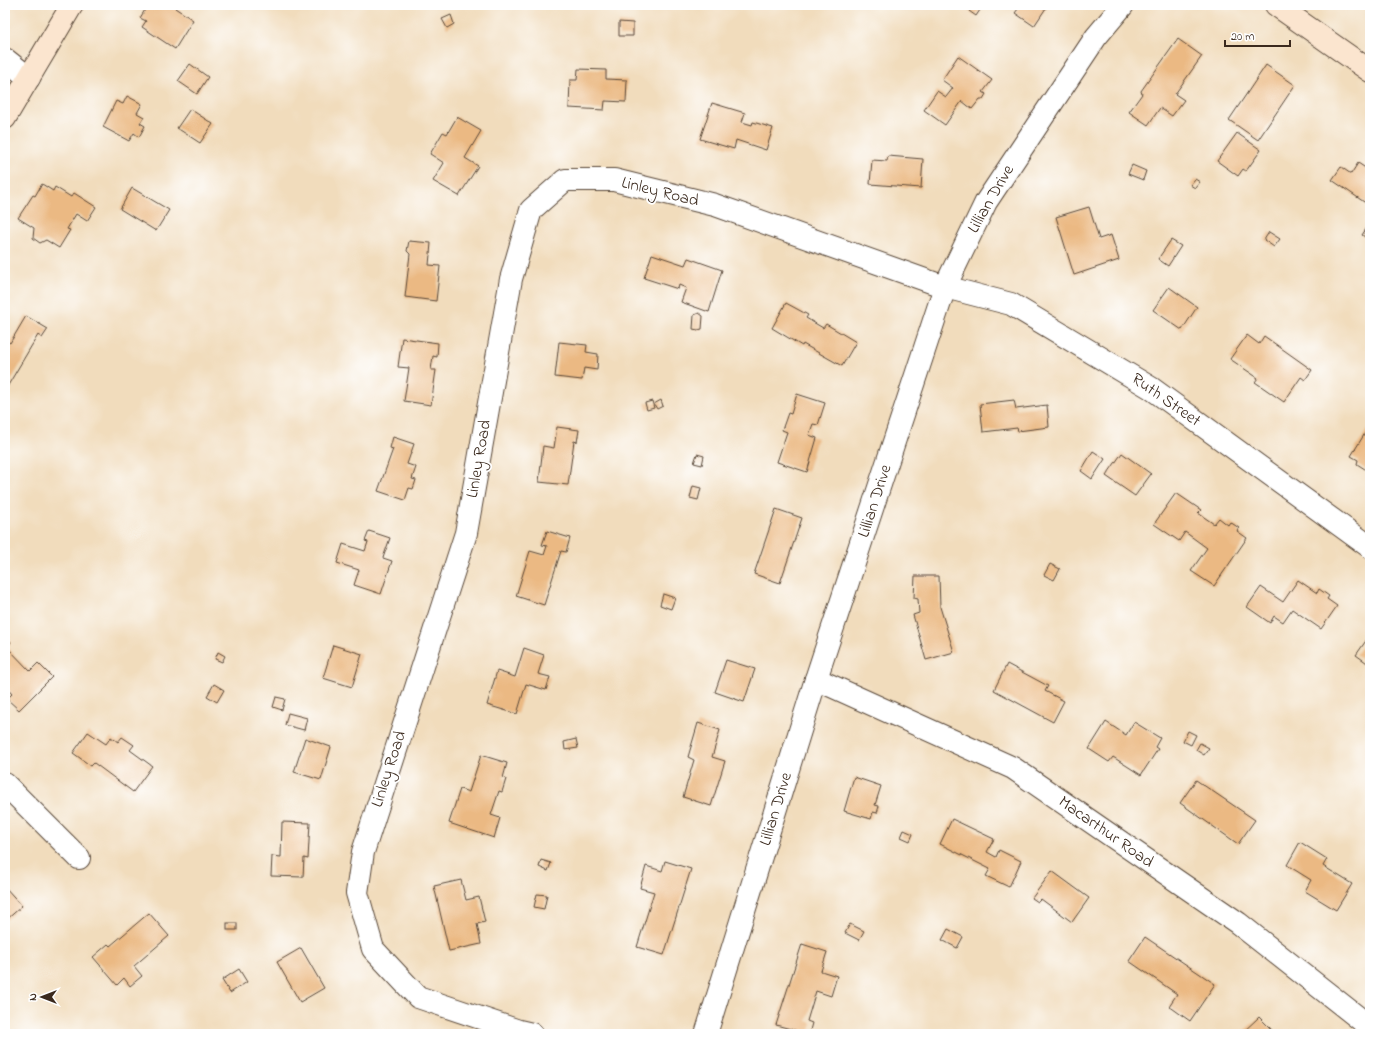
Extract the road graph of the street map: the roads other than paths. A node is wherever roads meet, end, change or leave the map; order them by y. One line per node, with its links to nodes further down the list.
1 (72, 5): 6 (main road)
2 (1123, 5): 8 (street, Lillian Drive)
3 (1276, 5): 5 (main road)
4 (5, 59): 6 (street)
5 (1370, 71)
6 (29, 78): 7 (main road)
7 (5, 118)
8 (945, 287): 9 (street, Ruth Street); 10 (street, Lillian Drive); 14 (street, Linley Road)
9 (1370, 547)
10 (816, 679): 13 (street, Macarthur Road); 15 (street, Lillian Drive)
11 (5, 784): 12 (street)
12 (79, 858)
13 (1370, 1027)
14 (532, 1034)
15 (706, 1034)

